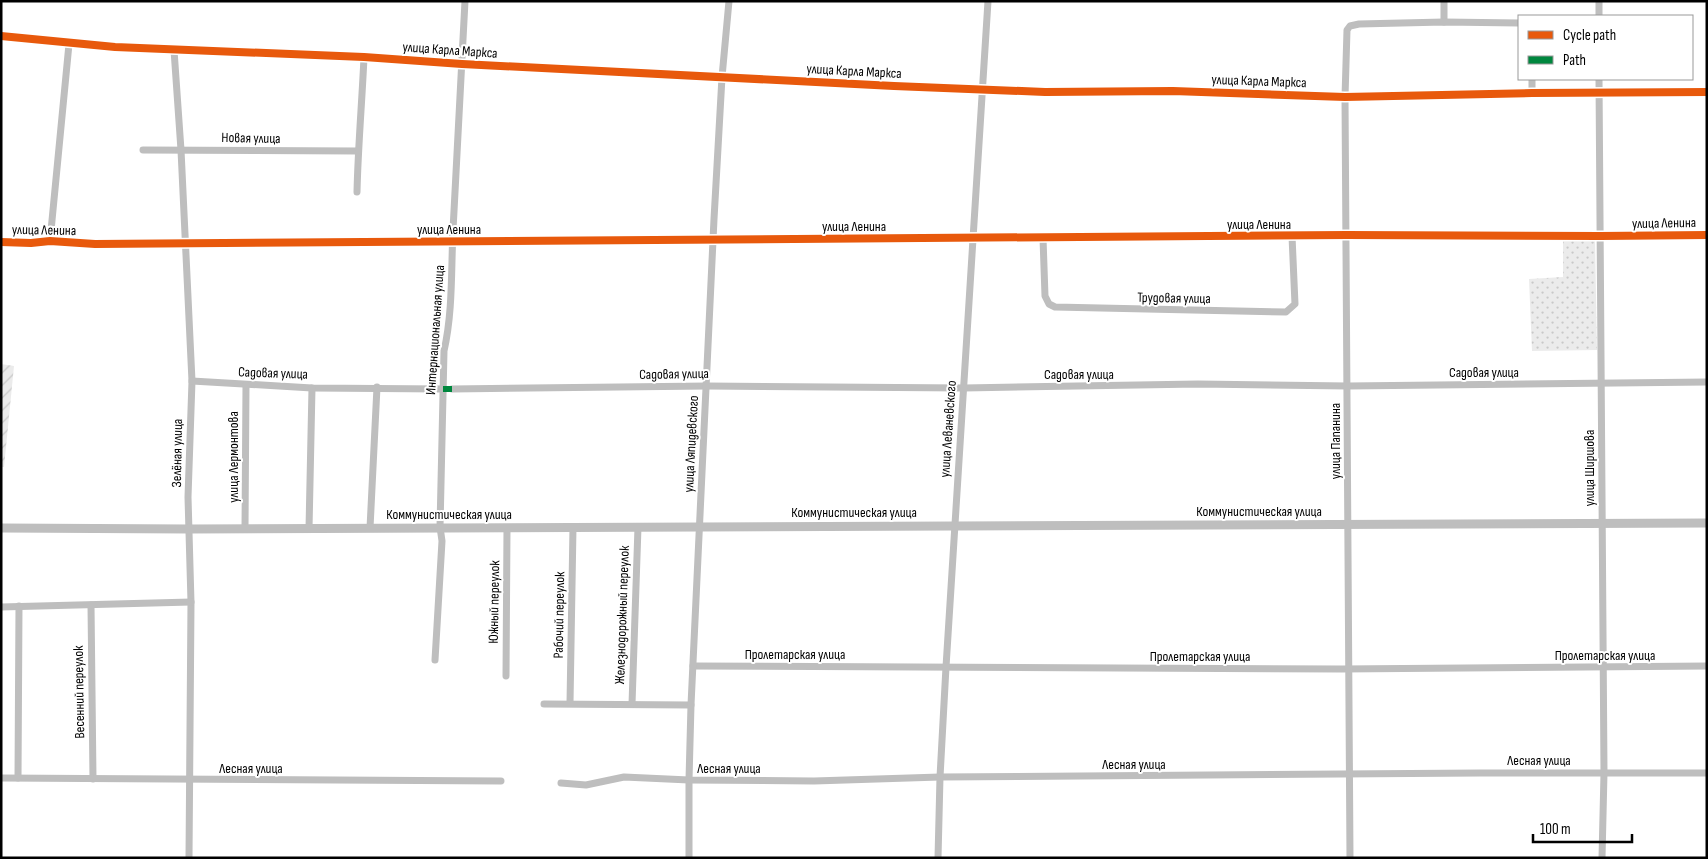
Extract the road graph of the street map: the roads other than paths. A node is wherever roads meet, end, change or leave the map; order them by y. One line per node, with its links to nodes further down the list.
1 (465, 1): 13 (street, Интернациональная улица)
2 (729, 1): 14 (street, улица Ляпидевского)
3 (988, 1): 17 (street, улица Леваневского)
4 (1444, 1): 7 (street)
5 (1599, 1): 6 (street)
6 (1599, 15)
7 (1444, 22): 8 (street); 21 (street, улица Папанина)
8 (1518, 23)
9 (1, 36): 10 (street, улица Карла Маркса)
10 (69, 44): 11 (street, улица Карла Маркса); 33 (street)
11 (174, 50): 12 (street, улица Карла Маркса); 23 (street, Зелёная улица)
12 (364, 57): 13 (street, улица Карла Маркса); 24 (street)
13 (462, 64): 14 (street, улица Карла Маркса); 35 (street, Интернациональная улица)
14 (722, 77): 17 (street, улица Карла Маркса); 32 (street, улица Ляпидевского)
15 (1532, 80): 19 (street)
16 (1599, 80): 20 (street, улица Ширшова)
17 (981, 89): 21 (street, улица Карла Маркса); 30 (street, улица Леваневского)
18 (1707, 92): 20 (street, улица Карла Маркса)
19 (1532, 93): 20 (street, улица Карла Маркса); 21 (street, улица Карла Маркса)
20 (1599, 93): 29 (street, улица Ширшова)
21 (1345, 97): 26 (street, улица Папанина)
22 (143, 150): 23 (street, Новая улица)
23 (181, 150): 24 (street, Новая улица); 36 (street, Зелёная улица)
24 (358, 151): 25 (street)
25 (357, 192)
26 (1347, 235): 28 (street, улица Ленина); 29 (street, улица Ленина); 42 (street, улица Папанина)
27 (1707, 235): 29 (street, улица Ленина)
28 (1292, 236): 31 (street, улица Ленина); 31 (street, Трудовая улица)
29 (1600, 236): 39 (street, улица Ширшова)
30 (972, 238): 31 (street, улица Ленина); 32 (street, улица Ленина); 45 (street, улица Леваневского)
31 (1043, 238)
32 (714, 240): 35 (street, улица Ленина); 41 (street, улица Ляпидевского)
33 (50, 241): 34 (street, улица Ленина); 36 (street, улица Ленина)
34 (1, 242)
35 (452, 242): 36 (street, улица Ленина); 46 (street, Интернациональная улица)
36 (185, 243): 37 (street, Зелёная улица)
37 (192, 381): 40 (street, Садовая улица); 60 (street, Зелёная улица)
38 (1707, 382): 39 (street, Садовая улица)
39 (1601, 384): 42 (street, Садовая улица); 49 (street, улица Ширшова)
40 (246, 385): 43 (street, Садовая улица); 61 (street, улица Лермонтова)
41 (707, 386): 45 (street, Садовая улица); 47 (street, Садовая улица); 53 (street, улица Ляпидевского)
42 (1348, 386): 45 (street, Садовая улица); 51 (street, улица Папанина)
43 (312, 388): 44 (street, Садовая улица); 57 (street)
44 (377, 388): 46 (street, Садовая улица); 58 (street)
45 (964, 388): 50 (street, улица Леваневского)
46 (443, 389): 54 (street, Интернациональная улица)
47 (452, 389)
48 (1707, 523): 49 (street, Коммунистическая улица)
49 (1601, 524): 51 (street, Коммунистическая улица); 71 (street, улица Ширшова)
50 (955, 525): 51 (street, Коммунистическая улица); 53 (street, Коммунистическая улица); 69 (street, улица Леваневского)
51 (1348, 525): 70 (street, улица Папанина)
52 (638, 526): 53 (street, Коммунистическая улица); 55 (street, Коммунистическая улица); 75 (street, Железнодорожный переулок)
53 (700, 526): 67 (street, улица Ляпидевского)
54 (440, 527): 58 (street, Коммунистическая улица); 59 (street, Коммунистическая улица); 66 (street, Интернациональная улица)
55 (574, 527): 59 (street, Коммунистическая улица); 73 (street, Рабочий переулок)
56 (1, 528): 60 (street, Коммунистическая улица)
57 (309, 528): 58 (street, Коммунистическая улица); 61 (street, Коммунистическая улица)
58 (370, 528)
59 (507, 528): 72 (street, Южный переулок)
60 (189, 529): 61 (street, Коммунистическая улица); 62 (street, Зелёная улица)
61 (245, 529)
62 (191, 602): 63 (street); 84 (street, Зелёная улица)
63 (91, 605): 64 (street); 83 (street, Весенний переулок)
64 (19, 606): 65 (street); 81 (street)
65 (1, 607)
66 (435, 660)
67 (693, 666): 69 (street, Пролетарская улица); 76 (street, улица Ляпидевского)
68 (1707, 666): 71 (street, Пролетарская улица)
69 (946, 668): 70 (street, Пролетарская улица); 82 (street, улица Леваневского)
70 (1349, 668): 71 (street, Пролетарская улица); 79 (street, улица Папанина)
71 (1602, 668): 77 (street, улица Ширшова)
72 (506, 676)
73 (570, 703): 74 (street); 75 (street)
74 (544, 704)
75 (632, 704): 76 (street)
76 (691, 705): 85 (street, улица Ляпидевского)
77 (1604, 773): 78 (street, Лесная улица); 79 (street, Лесная улица); 92 (street, улица Ширшова)
78 (1707, 773)
79 (1350, 775): 82 (street, Лесная улица); 91 (street, улица Папанина)
80 (1, 778): 81 (street, Лесная улица)
81 (18, 778): 83 (street, Лесная улица)
82 (940, 778): 85 (street, Лесная улица); 90 (street, улица Леваневского)
83 (93, 779): 84 (street, Лесная улица)
84 (190, 780): 86 (street, Лесная улица); 88 (street, Зелёная улица)
85 (689, 780): 87 (street, Лесная улица); 89 (street, улица Ляпидевского)
86 (501, 781)
87 (561, 783)
88 (189, 858)
89 (689, 858)
90 (938, 858)
91 (1350, 858)
92 (1602, 858)

